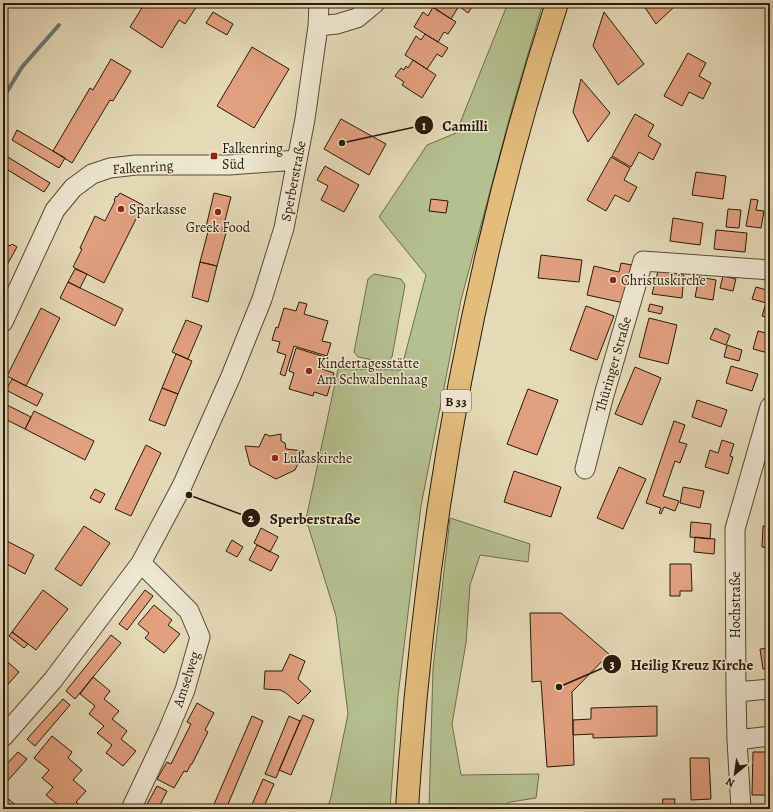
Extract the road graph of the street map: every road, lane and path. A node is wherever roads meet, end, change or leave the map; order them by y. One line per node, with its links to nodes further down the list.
1 (318, 3): 4 (street, Sperberstraße)
2 (375, 3): 4 (street)
3 (557, 3): 17 (main road, B 33)
4 (318, 26): 5 (street, Sperberstraße)
5 (297, 160): 7 (street, Falkenring); 10 (street, Sperberstraße)
6 (770, 270): 9 (street, Thüringer Straße)
7 (3, 322)
8 (770, 407): 12 (street, Hochstraße)
9 (585, 469)
10 (141, 563): 14 (street, Sperberstraße); 16 (street, Amselweg)
11 (770, 689): 12 (street)
12 (736, 692): 15 (street, Hochstraße)
13 (770, 736): 15 (street)
14 (3, 737)
15 (737, 740): 18 (street, Hochstraße)
16 (131, 809)
17 (407, 809)
18 (741, 809)

